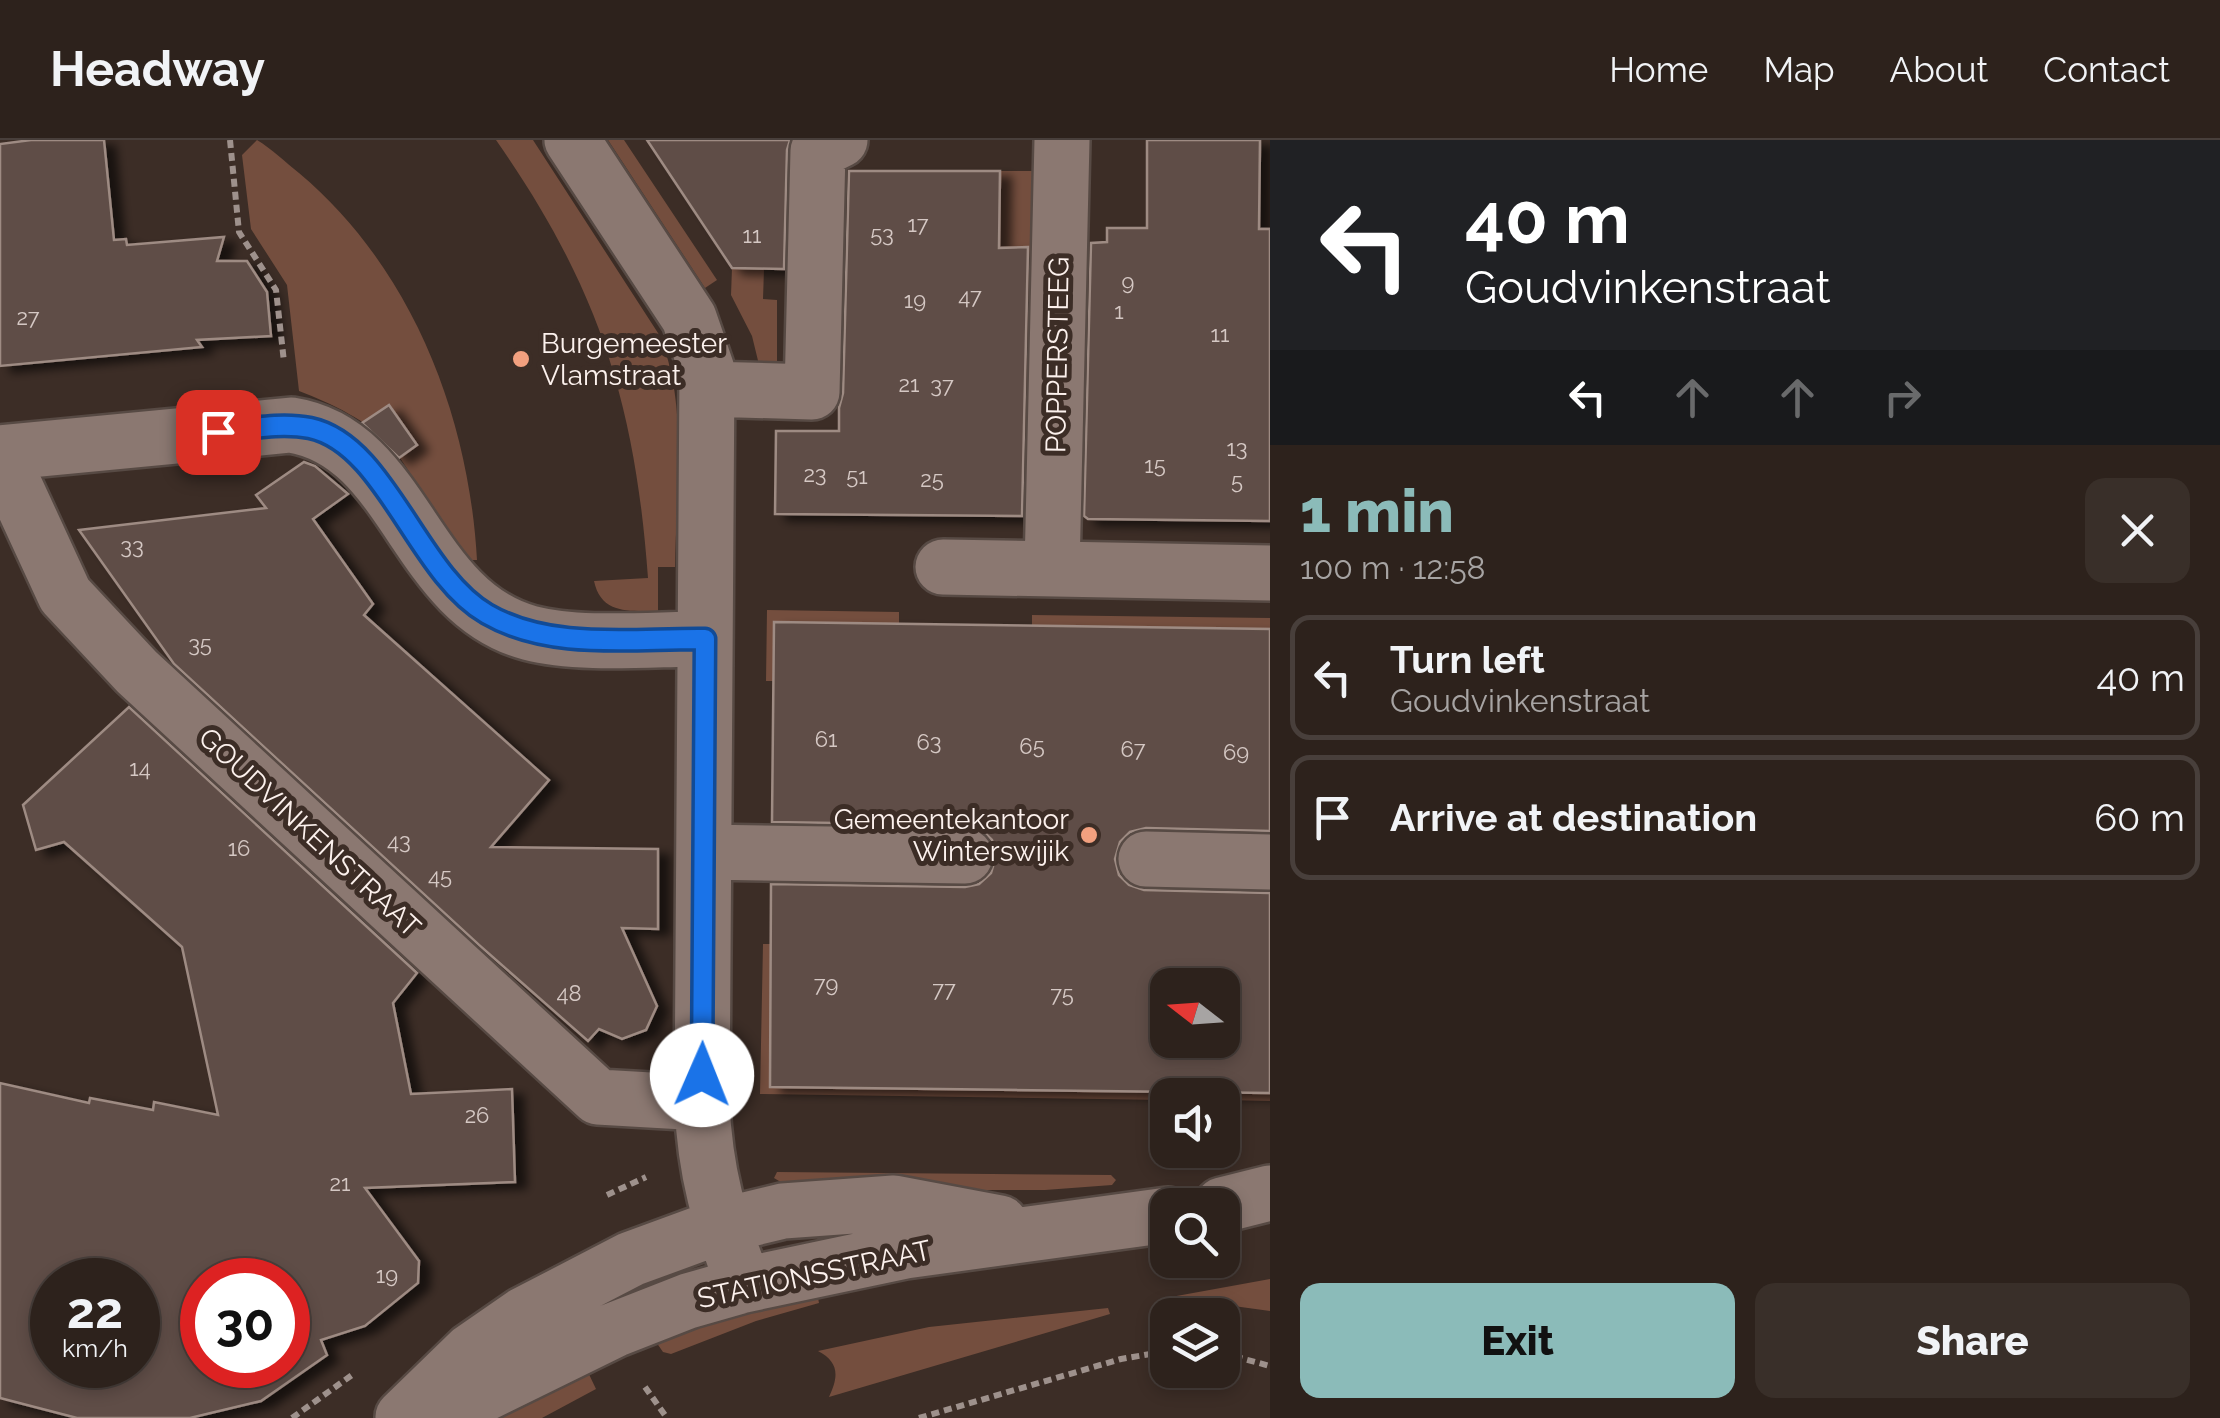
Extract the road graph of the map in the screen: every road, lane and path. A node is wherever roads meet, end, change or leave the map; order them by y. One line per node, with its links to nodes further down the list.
1 (230, 140): 6 (path)
2 (572, 140): 5 (street)
3 (840, 140): 5 (street)
4 (1062, 140): 9 (street, POPPERSTEEG)
5 (707, 389): 11 (street)
6 (291, 425): 7 (street, GOUDVINKENSTRAAT); 11 (street, GOUDVINKENSTRAAT)
7 (0, 454): 16 (street, GOUDVINKENSTRAAT)
8 (943, 567): 9 (street)
9 (1052, 569): 10 (street)
10 (1270, 573)
11 (705, 639): 12 (street)
12 (704, 852): 13 (street); 16 (street)
13 (965, 856)
14 (1146, 860): 15 (street)
15 (1270, 862)
16 (702, 1103): 20 (street)
17 (1270, 1193): 18 (street)
18 (1240, 1200)
19 (1150, 1216): 21 (street, STATIONSSTRAAT)
20 (721, 1226): 21 (street, STATIONSSTRAAT); 22 (street); 26 (street, STATIONSSTRAAT)
21 (1038, 1230): 22 (street, STATIONSSTRAAT)
22 (744, 1285): 27 (street, STATIONSSTRAAT)
23 (1150, 1354): 28 (path)
24 (1240, 1358): 25 (path)
25 (1270, 1366)
26 (402, 1418)
27 (436, 1418)
28 (919, 1418)

